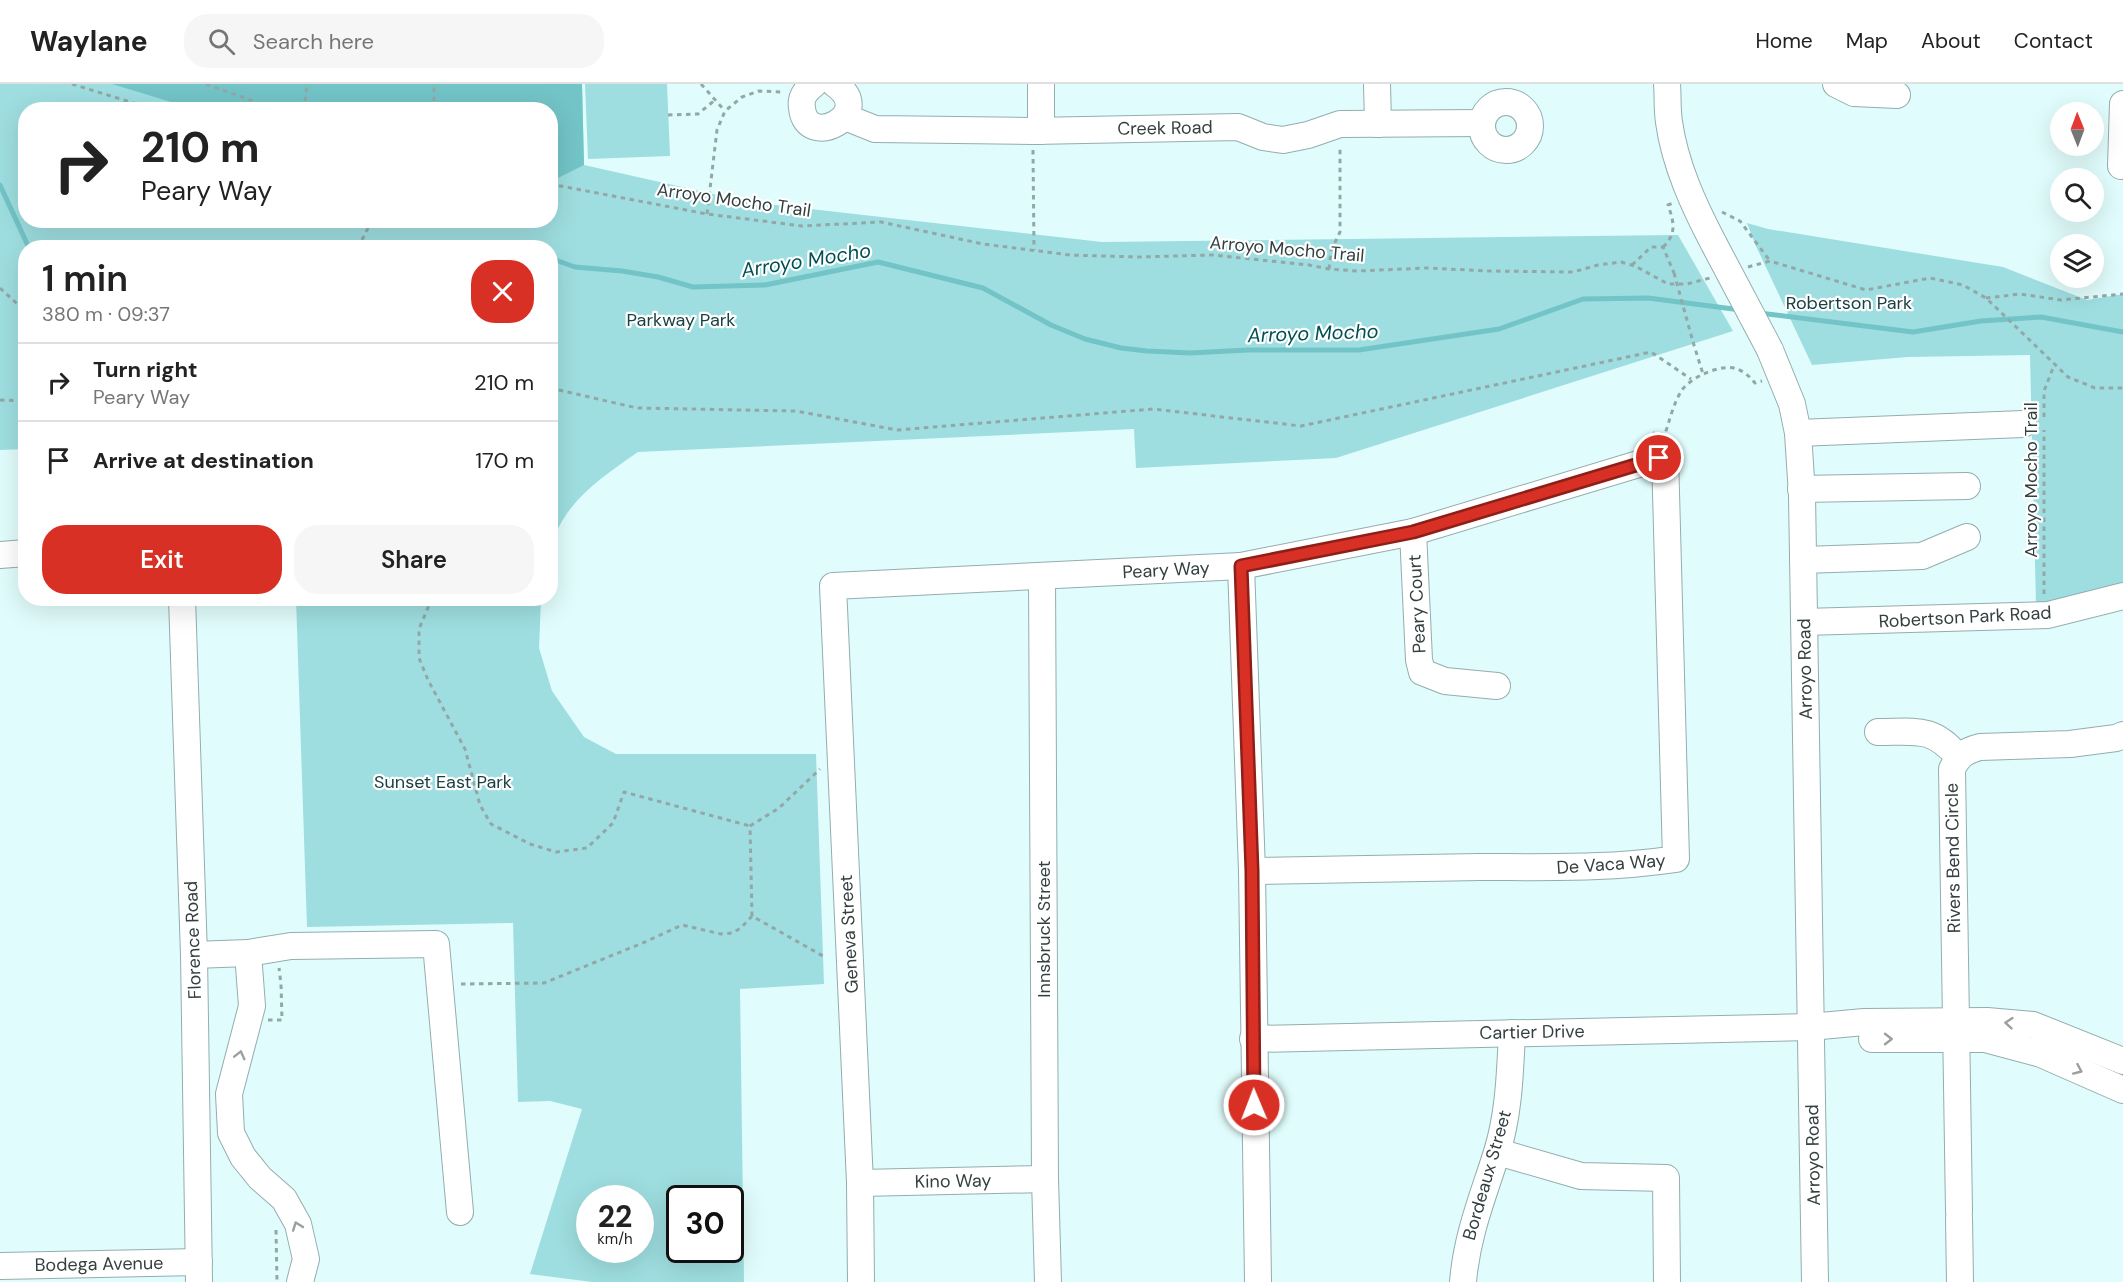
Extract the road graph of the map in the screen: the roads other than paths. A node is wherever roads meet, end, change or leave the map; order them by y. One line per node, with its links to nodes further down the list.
1 (835, 84): 9 (street)
2 (1041, 84): 12 (street)
3 (1377, 84): 10 (street)
4 (1667, 84): 15 (street, Arroyo Road, bridge)
5 (1836, 84): 7 (street)
6 (808, 90): 9 (street)
7 (1897, 95)
8 (2123, 104): 13 (street)
9 (845, 117): 12 (street, Creek Road)
10 (1378, 123): 11 (street, Creek Road); 12 (street, Creek Road)
11 (1482, 123)
12 (1037, 131)
13 (2121, 166)
14 (2023, 424): 15 (street)
15 (1798, 433): 18 (street, Arroyo Road)
16 (1662, 457): 19 (street, Peary Way); 34 (street, De Vaca Way)
17 (1967, 486): 18 (street)
18 (1801, 489): 23 (street, Arroyo Road)
19 (1413, 532): 24 (street, Peary Way); 30 (street, Peary Court)
20 (1967, 537): 23 (street)
21 (18, 554): 22 (street)
22 (0, 555)
23 (1803, 560): 29 (street, Arroyo Road)
24 (1241, 566): 25 (street, Peary Way); 34 (street)
25 (1042, 576): 26 (street, Peary Way); 44 (street, Innsbruck Street)
26 (833, 586): 45 (street, Geneva Street)
27 (2123, 596): 29 (street, Robertson Park Road)
28 (182, 606): 36 (street, Florence Road)
29 (1804, 622): 37 (street, Arroyo Road)
30 (1497, 686)
31 (1878, 732): 33 (street)
32 (2123, 735): 33 (street, Rivers Bend Circle)
33 (1958, 757): 38 (street, Rivers Bend Circle)
34 (1252, 871): 40 (street)
35 (248, 953): 36 (street); 46 (street); 49 (street, one-way to 35)
36 (194, 955): 48 (street, Florence Road)
37 (1810, 1028): 38 (street); 39 (street, Cartier Drive); 55 (street, Arroyo Road)
38 (1956, 1030): 41 (street, one-way to 38); 42 (street, one-way to 42); 56 (street, Rivers Bend Circle)
39 (1512, 1033): 40 (street, Cartier Drive); 43 (street, Bordeaux Street)
40 (1253, 1039): 52 (street)
41 (2123, 1061)
42 (2123, 1090)
43 (1498, 1152): 53 (street, Bordeaux Street); 54 (street)
44 (1045, 1179): 45 (street, Kino Way); 51 (street, Innsbruck Street)
45 (860, 1183): 50 (street, Geneva Street)
46 (460, 1212)
47 (0, 1266): 48 (street, Bodega Avenue)
48 (199, 1272)
49 (300, 1282)
50 (861, 1282)
51 (1048, 1282)
52 (1258, 1282)
53 (1463, 1282)
54 (1667, 1282)
55 (1815, 1282)
56 (1960, 1282)

